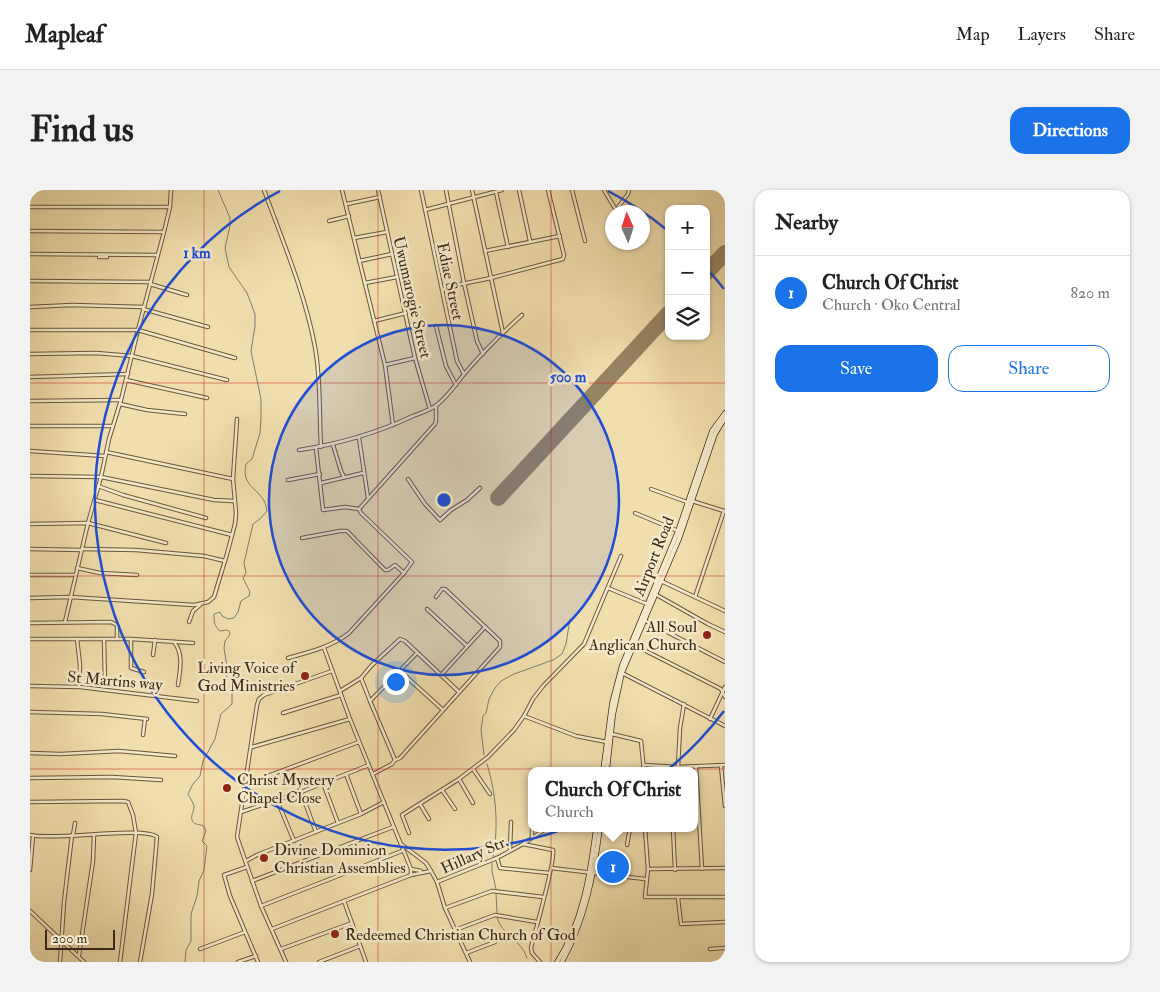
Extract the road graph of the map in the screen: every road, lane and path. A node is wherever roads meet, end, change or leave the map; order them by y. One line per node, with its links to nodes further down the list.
1 (264, 190): 83 (street)
2 (342, 190): 18 (street)
3 (378, 190): 15 (street, Uwumarogie Street)
4 (420, 190): 21 (street, Ediae Street)
5 (446, 190): 17 (street)
6 (472, 190): 16 (street)
7 (502, 190): 14 (street)
8 (519, 190): 29 (street)
9 (548, 190): 27 (street)
10 (572, 190): 30 (street)
11 (604, 190): 12 (street)
12 (629, 190)
13 (172, 192): 20 (street)
14 (496, 192): 16 (street); 31 (street)
15 (380, 197): 18 (street); 26 (street, Uwumarogie Street)
16 (473, 197): 17 (street); 32 (street)
17 (449, 203): 21 (street); 43 (street)
18 (347, 204): 22 (street)
19 (30, 207): 20 (street)
20 (170, 207): 25 (street)
21 (425, 210): 44 (street, Ediae Street)
22 (349, 216): 23 (street); 28 (street)
23 (329, 221)
24 (107, 231): 25 (street)
25 (164, 232): 35 (street)
26 (387, 232): 28 (street); 33 (street, Uwumarogie Street)
27 (560, 236): 29 (street); 39 (street)
28 (354, 238): 37 (street)
29 (530, 241): 31 (street)
30 (584, 241)
31 (508, 247): 32 (street)
32 (485, 251): 39 (street)
33 (392, 254): 37 (street); 38 (street, Uwumarogie Street)
34 (30, 255): 35 (street); 36 (street)
35 (157, 256): 41 (street)
36 (107, 257)
37 (359, 261): 42 (street)
38 (397, 277): 42 (street); 48 (street, Uwumarogie Street)
39 (491, 278): 43 (street); 55 (street)
40 (30, 281): 41 (street)
41 (150, 283): 45 (street); 47 (street)
42 (365, 283): 50 (street)
43 (464, 283): 44 (street); 57 (street)
44 (443, 290): 63 (street, Ediae Street)
45 (187, 296)
46 (30, 307): 47 (street)
47 (144, 308): 52 (street); 54 (street)
48 (406, 313): 50 (street); 60 (street, Uwumarogie Street)
49 (522, 315): 55 (street)
50 (374, 321): 61 (street)
51 (436, 326): 67 (street)
52 (208, 327)
53 (30, 330): 54 (street)
54 (138, 330): 58 (street); 59 (street)
55 (503, 333): 57 (street)
56 (30, 354): 58 (street)
57 (482, 354): 63 (street)
58 (132, 356): 62 (street); 66 (street)
59 (236, 358)
60 (415, 358): 61 (street); 73 (street, Uwumarogie Street)
61 (385, 365): 78 (street)
62 (128, 374): 64 (street); 65 (street)
63 (464, 374): 67 (street)
64 (30, 377)
65 (126, 380): 68 (street); 69 (street)
66 (226, 380)
67 (456, 385): 72 (street)
68 (207, 398)
69 (122, 400): 70 (street); 71 (street)
70 (30, 401)
71 (120, 404): 75 (street); 80 (street)
72 (436, 406): 73 (street); 101 (street)
73 (430, 409): 78 (street)
74 (725, 413): 104 (main road, Airport Road)
75 (185, 414)
76 (725, 418): 104 (main road, Airport Road)
77 (237, 419): 94 (street)
78 (394, 425): 81 (street)
79 (30, 426): 80 (street)
80 (114, 426): 87 (street)
81 (359, 437): 83 (street); 89 (street)
82 (333, 445): 93 (street)
83 (321, 447): 84 (street)
84 (316, 448): 85 (street); 90 (street)
85 (300, 450)
86 (30, 451): 88 (street)
87 (106, 452): 88 (street); 94 (street)
88 (105, 456): 92 (street)
89 (364, 473): 93 (street); 101 (street)
90 (320, 474): 96 (street); 97 (street)
91 (30, 476): 92 (street)
92 (101, 477): 98 (street); 103 (street)
93 (344, 477): 97 (street)
94 (233, 479): 103 (street)
95 (408, 479): 99 (street)
96 (288, 480)
97 (321, 483): 105 (street)
98 (98, 486): 102 (street); 108 (street)
99 (480, 488)
100 (651, 489): 104 (street)
101 (368, 498): 105 (street)
102 (95, 500): 109 (street); 112 (street)
103 (234, 501): 112 (street)
104 (690, 502): 106 (street); 111 (main road, Airport Road); 124 (main road, Airport Road)
105 (359, 509): 120 (street)
106 (724, 511): 127 (street)
107 (634, 513): 111 (street)
108 (206, 518)
109 (88, 523): 110 (street); 114 (street); 116 (street)
110 (30, 524)
111 (678, 531): 132 (main road, Airport Road)
112 (232, 535): 118 (street)
113 (302, 538): 120 (street)
114 (166, 544)
115 (30, 549): 116 (street)
116 (82, 550): 118 (street); 119 (street)
117 (621, 556): 125 (street)
118 (225, 561): 131 (street)
119 (77, 568): 122 (street); 123 (street)
120 (404, 573): 151 (street)
121 (30, 575): 122 (street)
122 (75, 575): 130 (street)
123 (137, 575)
124 (661, 581): 126 (main road, Airport Road); 127 (street)
125 (608, 588): 132 (street); 178 (street)
126 (655, 594): 135 (main road, Airport Road); 140 (street)
127 (696, 596): 134 (street)
128 (436, 597): 139 (street)
129 (30, 598): 130 (street)
130 (70, 598): 131 (street); 136 (street)
131 (202, 604): 137 (street)
132 (647, 604): 185 (main road, Airport Road)
133 (427, 608): 150 (street)
134 (725, 611)
135 (644, 620): 149 (main road, Airport Road); 155 (street)
136 (65, 622): 138 (street); 144 (street)
137 (189, 622)
138 (30, 623)
139 (485, 627): 150 (street); 168 (street)
140 (725, 632)
141 (30, 639): 142 (street)
142 (77, 639): 143 (street); 163 (street)
143 (104, 639): 144 (street); 162 (street)
144 (117, 639): 145 (street)
145 (131, 639): 146 (street); 158 (street)
146 (155, 640): 147 (street); 153 (street)
147 (174, 642): 148 (street); 164 (street)
148 (193, 642)
149 (634, 645): 159 (main road, Airport Road); 169 (street)
150 (467, 646): 160 (street)
151 (324, 648): 154 (street); 156 (street)
152 (417, 653): 157 (street); 160 (street); 161 (street)
153 (153, 655)
154 (288, 658)
155 (725, 662)
156 (332, 671): 167 (street); 186 (street)
157 (400, 671): 173 (street); 175 (street)
158 (144, 672)
159 (622, 673): 174 (street); 182 (main road, Airport Road)
160 (441, 675): 168 (street)
161 (361, 678): 167 (street); 173 (street)
162 (105, 684)
163 (79, 685)
164 (178, 685)
165 (30, 686): 172 (street, St Martins way)
166 (725, 687): 169 (street)
167 (339, 691): 170 (street)
168 (459, 692): 175 (street)
169 (723, 692): 171 (street); 180 (street)
170 (341, 695): 177 (street); 179 (street)
171 (725, 697)
172 (198, 700)
173 (370, 702): 189 (street)
174 (684, 704): 180 (street); 196 (street)
175 (443, 710): 189 (street)
176 (30, 712): 183 (street)
177 (283, 713)
178 (524, 716): 185 (street); 198 (street)
179 (350, 719): 184 (street); 186 (street)
180 (710, 719): 181 (street)
181 (725, 726)
182 (612, 734): 191 (street); 195 (main road, Airport Road)
183 (143, 735)
184 (360, 742): 190 (street); 205 (street)
185 (607, 742): 194 (main road, Airport Road)
186 (252, 747): 205 (street)
187 (30, 753): 188 (street)
188 (175, 756)
189 (395, 760): 200 (street)
190 (369, 765): 199 (street); 200 (street)
191 (644, 765): 192 (street)
192 (669, 766): 196 (street)
193 (723, 766): 197 (street); 215 (street)
194 (605, 767)
195 (606, 767)
196 (678, 767): 197 (street)
197 (696, 767)
198 (473, 769): 202 (street); 208 (street)
199 (346, 774): 204 (street); 218 (street)
200 (373, 774): 212 (street)
201 (30, 778): 203 (street)
202 (459, 779): 206 (street); 213 (street)
203 (161, 780)
204 (323, 783): 207 (street); 222 (street)
205 (246, 784): 217 (street)
206 (442, 790): 214 (street); 216 (street)
207 (301, 792): 209 (street); 224 (street)
208 (490, 794)
209 (277, 800): 217 (street); 238 (street)
210 (698, 801): 251 (street)
211 (30, 802): 232 (street)
212 (384, 802): 218 (street); 223 (street)
213 (473, 803)
214 (420, 804): 219 (street); 233 (street)
215 (725, 806)
216 (455, 809)
217 (240, 812): 245 (street)
218 (361, 814): 222 (street)
219 (429, 819)
220 (511, 822): 243 (street)
221 (75, 823): 236 (street)
222 (338, 823): 224 (street)
223 (393, 827): 239 (street); 260 (street)
224 (316, 832): 238 (street)
225 (532, 832): 237 (street)
226 (540, 832): 237 (street)
227 (596, 832): 257 (main road)
228 (599, 832): 257 (main road)
229 (629, 832): 241 (street)
230 (645, 832): 250 (street)
231 (673, 832): 254 (street)
232 (136, 833): 235 (street); 287 (street); 288 (street)
233 (409, 833)
234 (32, 835): 236 (street); 252 (street)
235 (94, 835): 236 (street); 283 (street)
236 (73, 836): 275 (street)
237 (532, 837): 240 (street)
238 (294, 841): 245 (street)
239 (400, 843): 242 (street); 253 (street)
240 (523, 844): 243 (street, Hillary Str.); 247 (street, Hillary Str.)
241 (627, 845)
242 (402, 851): 249 (street); 266 (street)
243 (510, 851): 244 (street, Hillary Str.)
244 (497, 858): 256 (street); 261 (street, Hillary Str.)
245 (246, 861): 246 (street)
246 (247, 867): 260 (street); 274 (street)
247 (551, 868): 256 (street); 257 (street)
248 (725, 868): 251 (street)
249 (411, 869): 255 (street); 258 (street)
250 (648, 869): 254 (street); 259 (street)
251 (702, 869): 254 (street)
252 (30, 870)
253 (431, 870): 255 (street); 261 (street)
254 (675, 870)
255 (423, 872): 258 (street)
256 (549, 872): 262 (street)
257 (591, 872): 259 (street); 296 (main road); 297 (main road)
258 (411, 875): 265 (street)
259 (646, 879): 264 (street)
260 (252, 881): 266 (street)
261 (437, 882): 267 (street)
262 (543, 897): 267 (street); 269 (street)
263 (725, 897): 264 (street)
264 (678, 898): 270 (street)
265 (344, 901): 271 (street); 272 (street)
266 (261, 906): 272 (street)
267 (445, 908): 273 (street)
268 (30, 911): 275 (street)
269 (537, 922): 273 (street); 295 (street)
270 (725, 922)
271 (352, 923): 277 (street); 280 (street)
272 (272, 929): 280 (street)
273 (455, 930): 282 (street)
274 (245, 932): 279 (street); 284 (street)
275 (60, 940): 285 (street); 286 (street)
276 (495, 942): 282 (street)
277 (360, 946): 292 (street); 293 (street)
278 (725, 948): 281 (street)
279 (200, 949)
280 (281, 949): 291 (street)
281 (710, 949)
282 (466, 953): 294 (street)
283 (79, 955)
284 (256, 956): 289 (street); 290 (street)
285 (60, 962)
286 (84, 962)
287 (120, 962)
288 (140, 962)
289 (238, 962)
290 (258, 962)
291 (286, 962)
292 (319, 962)
293 (366, 962)
294 (470, 962)
295 (540, 962)
296 (557, 962)
297 (562, 962)

